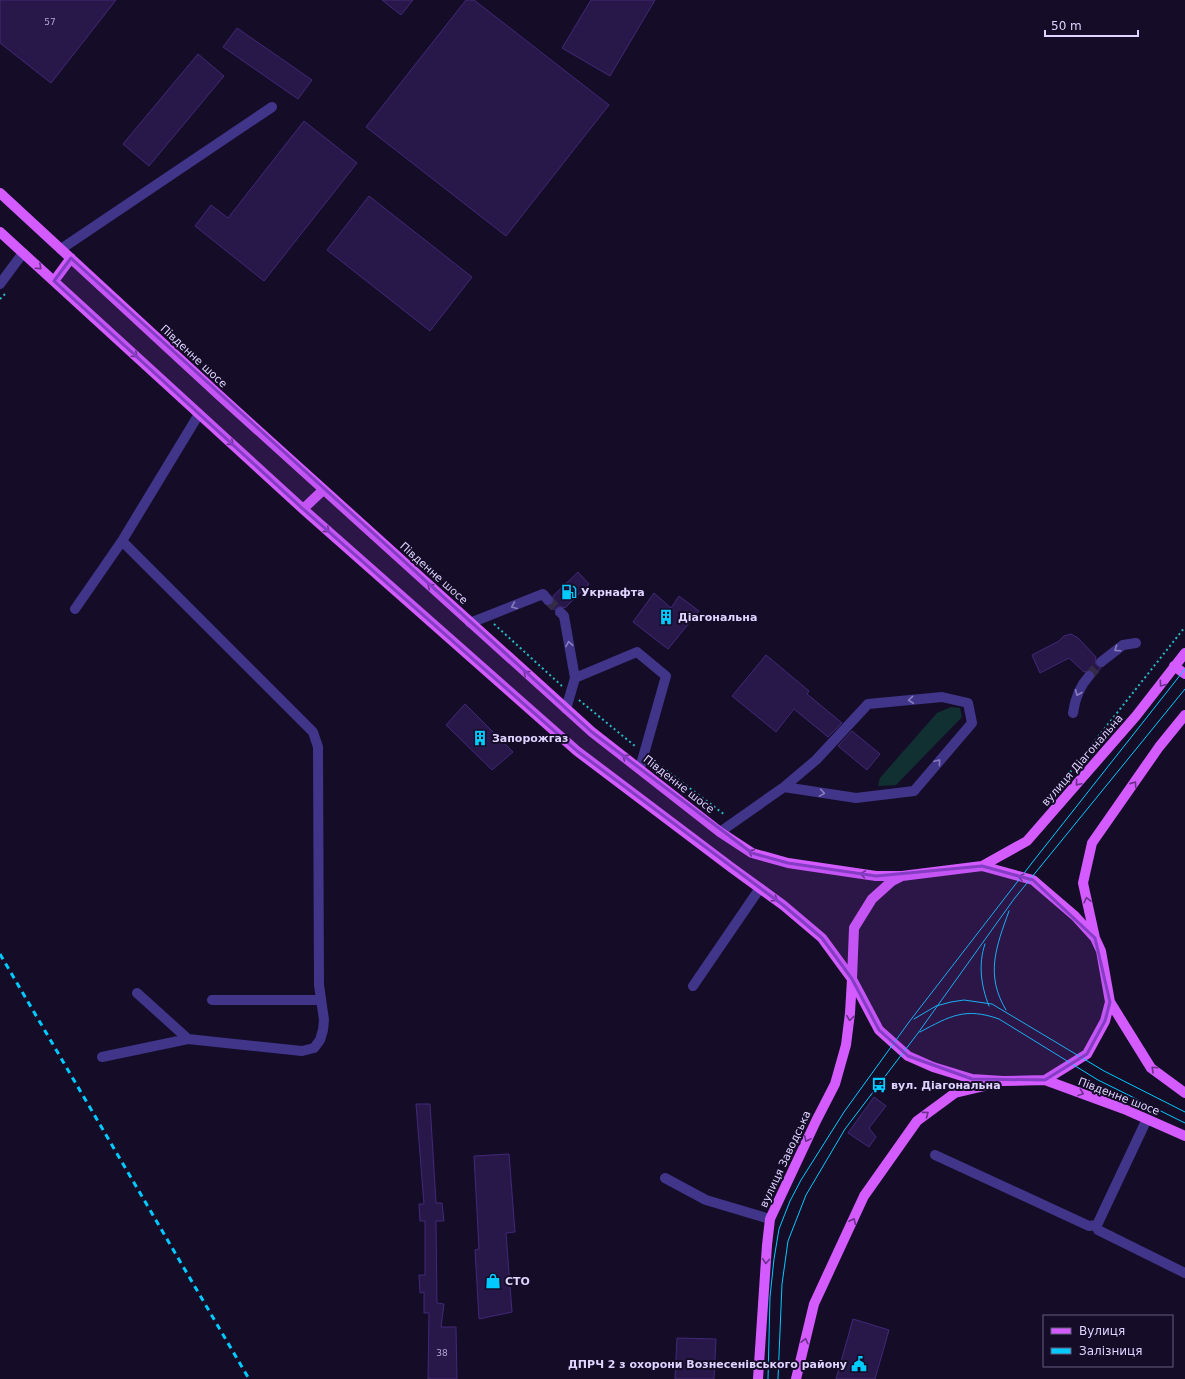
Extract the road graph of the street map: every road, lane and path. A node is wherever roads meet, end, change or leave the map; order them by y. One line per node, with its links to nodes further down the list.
1 (272, 107): 4 (lane)
2 (0, 193): 4 (main road, Південне шосе)
3 (0, 232): 5 (main road)
4 (61, 249): 6 (main road, Південне шосе)
5 (23, 253): 7 (main road, one-way to 7); 8 (lane)
6 (71, 258): 7 (main road); 10 (main road, Південне шосе)
7 (54, 281): 9 (main road, one-way to 9)
8 (0, 284)
9 (199, 414): 11 (main road, one-way to 11); 12 (lane)
10 (323, 490): 11 (main road); 17 (main road, Південне шосе, one-way to 10)
11 (303, 509): 38 (main road, one-way to 38)
12 (122, 541): 14 (lane); 44 (lane)
13 (548, 600): 16 (lane, one-way to 16)
14 (75, 609)
15 (560, 612): 25 (lane, one-way to 15)
16 (486, 617): 17 (lane); 26 (path)
17 (470, 622): 27 (main road, Південне шосе, one-way to 17)
18 (1185, 627): 32 (path)
19 (1136, 643): 21 (lane, one-way to 21)
20 (1185, 653): 22 (main road, вулиця Діагональна)
21 (1101, 662)
22 (1174, 666): 23 (main road); 36 (main road, вулиця Діагональна, one-way to 36)
23 (1185, 674)
24 (1089, 676): 28 (lane, one-way to 28)
25 (575, 678): 26 (lane); 30 (lane)
26 (571, 693): 27 (lane); 30 (path)
27 (566, 709): 31 (main road, Південне шосе, one-way to 27)
28 (1073, 713)
29 (1185, 715): 39 (main road, one-way to 29)
30 (644, 753): 31 (lane); 34 (path)
31 (640, 768): 35 (main road, Південне шосе)
32 (1064, 780)
33 (784, 787): 33 (lane, one-way to 33); 34 (lane)
34 (735, 822): 35 (lane)
35 (720, 832): 37 (main road, Південне шосе, one-way to 35)
36 (982, 866): 37 (main road, Південне шосе); 39 (main road, one-way to 36)
37 (902, 876): 40 (main road, вулиця Заводська)
38 (760, 888): 40 (main road, one-way to 40); 41 (lane)
39 (1095, 938): 45 (main road)
40 (852, 979): 49 (main road); 55 (main road, вулиця Заводська, one-way to 55)
41 (693, 986)
42 (136, 993): 46 (lane)
43 (212, 1000): 44 (lane)
44 (321, 1000): 46 (lane)
45 (1110, 1002): 48 (main road); 50 (main road, one-way to 45)
46 (188, 1039): 47 (lane)
47 (102, 1057)
48 (1044, 1080): 49 (main road); 51 (main road, Південне шосе, one-way to 51)
49 (1003, 1081): 59 (main road, one-way to 49)
50 (1185, 1092)
51 (1147, 1119): 52 (main road, Південне шосе); 56 (lane)
52 (1185, 1136)
53 (935, 1155): 56 (lane)
54 (665, 1178): 55 (lane)
55 (770, 1219): 58 (main road, вулиця Заводська, one-way to 58)
56 (1097, 1225): 57 (lane)
57 (1185, 1274)
58 (758, 1379)
59 (796, 1379)

